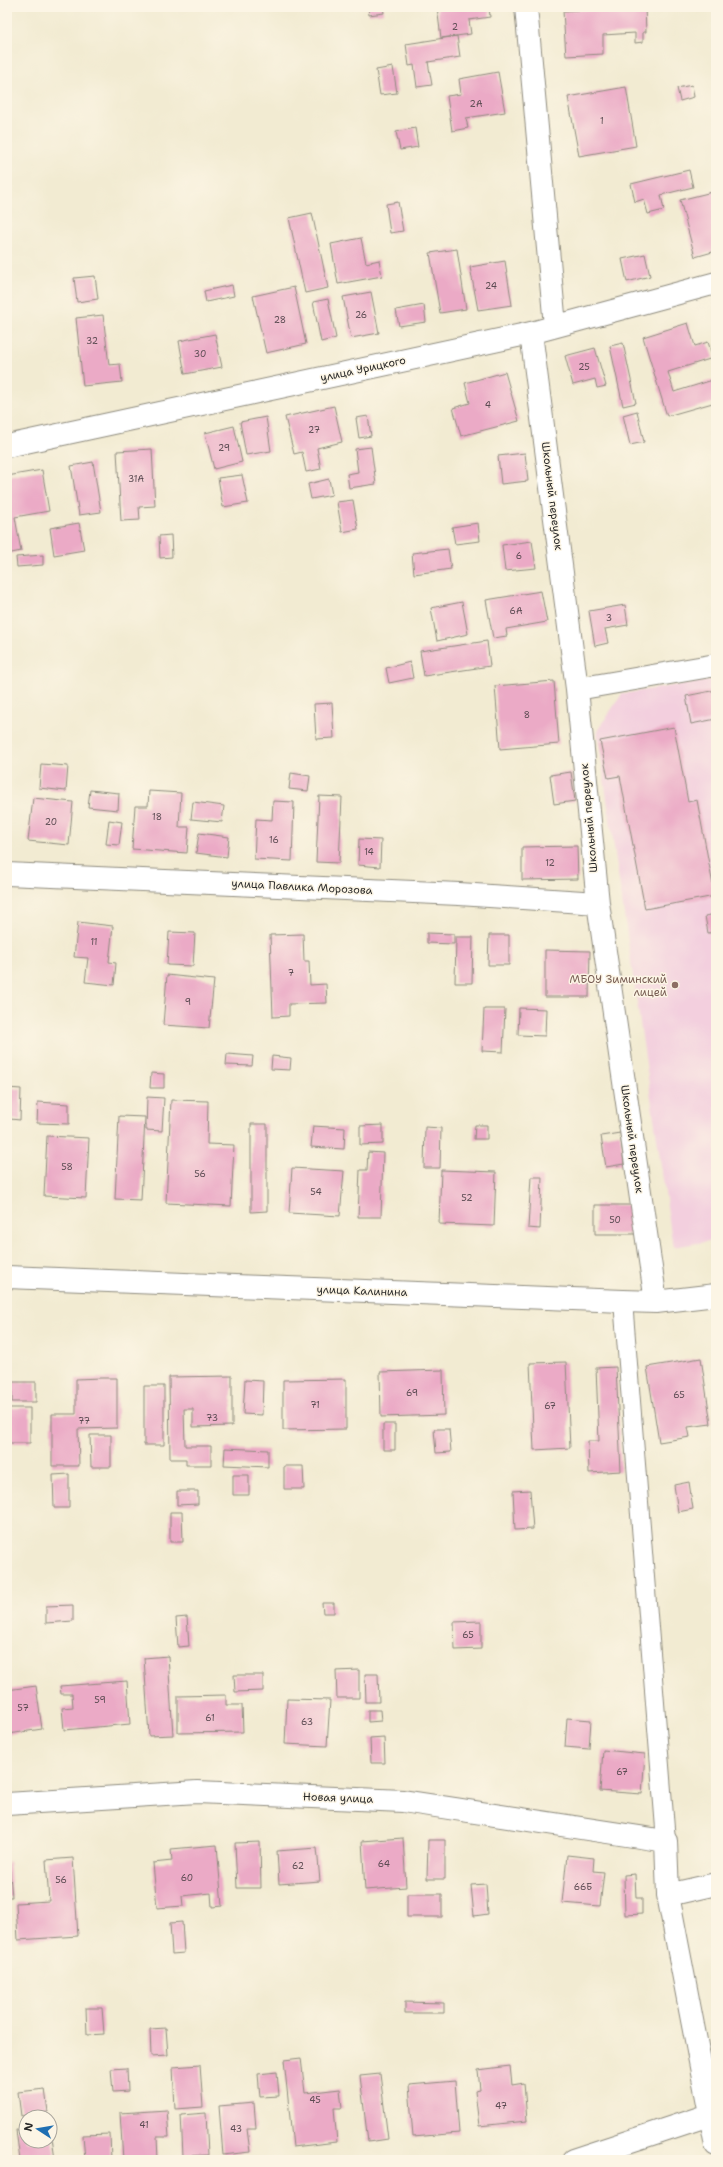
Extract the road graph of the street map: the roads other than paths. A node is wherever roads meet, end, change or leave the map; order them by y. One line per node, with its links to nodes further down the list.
1 (526, 7): 3 (street)
2 (716, 283): 3 (street, улица Урицкого)
3 (555, 326): 4 (street, улица Урицкого)
4 (531, 333): 5 (street, улица Урицкого); 7 (street, Школьный переулок)
5 (7, 446)
6 (716, 665): 7 (street)
7 (577, 689): 9 (street, Школьный переулок)
8 (7, 874): 9 (street, улица Павлика Морозова)
9 (598, 903): 13 (street, Школьный переулок)
10 (7, 1276): 12 (street, улица Калинина)
11 (716, 1295): 13 (street, улица Калинина)
12 (623, 1301): 13 (street, улица Калинина); 15 (lane)
13 (656, 1302)
14 (7, 1804): 15 (street, Новая улица)
15 (666, 1841): 17 (street)
16 (716, 1884): 17 (street)
17 (668, 1895): 18 (street)
18 (710, 2115): 19 (street); 20 (street)
19 (716, 2145)
20 (573, 2160)

